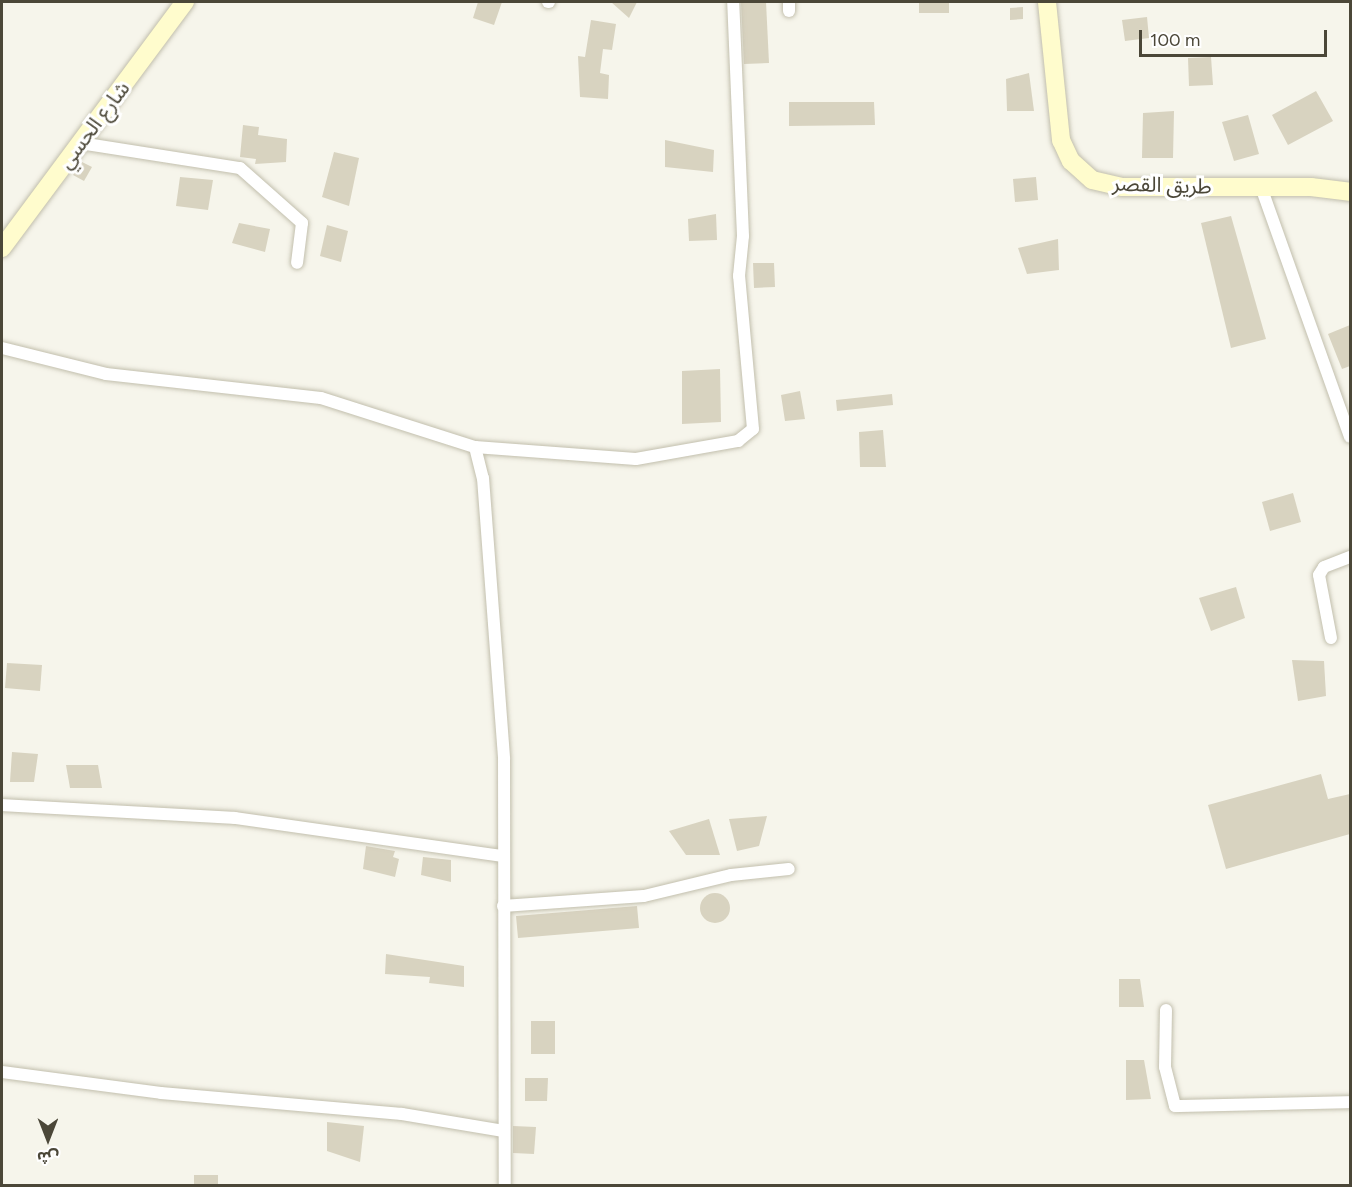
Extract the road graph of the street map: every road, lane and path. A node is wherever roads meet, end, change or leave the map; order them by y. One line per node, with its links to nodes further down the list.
1 (733, 2): 11 (street)
2 (1047, 2): 5 (street, طريق القصر)
3 (179, 5): 4 (street, شارع الحسي)
4 (81, 143): 7 (street, شارع الحسي); 8 (street)
5 (1261, 187): 6 (street, طريق القصر); 10 (street)
6 (1350, 192)
7 (2, 248)
8 (297, 263)
9 (2, 348): 11 (street)
10 (1350, 437)
11 (475, 447): 15 (street)
12 (1350, 557): 13 (street)
13 (1331, 638)
14 (2, 805): 15 (street)
15 (502, 856): 17 (street)
16 (789, 869): 17 (street)
17 (502, 906): 21 (street)
18 (1166, 1010): 20 (street)
19 (2, 1072): 21 (street)
20 (1350, 1102)
21 (504, 1131): 22 (street)
22 (505, 1185)

